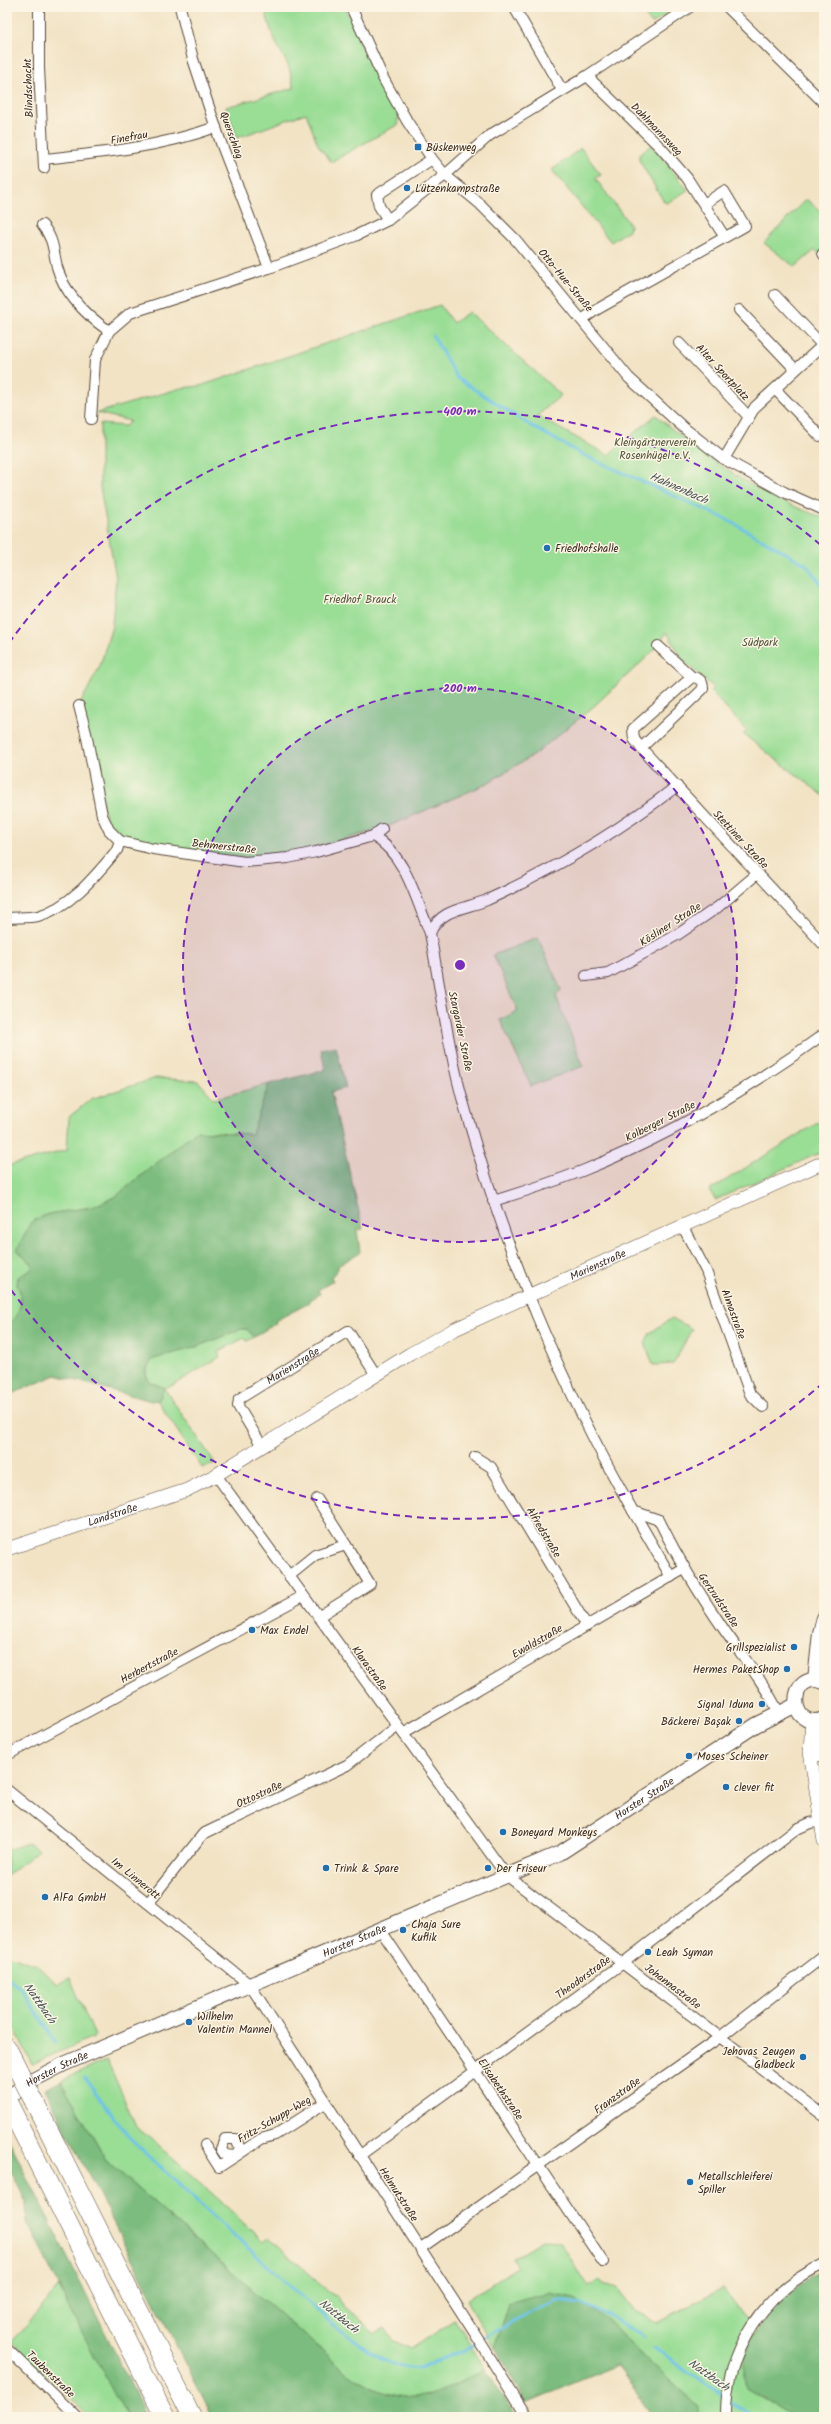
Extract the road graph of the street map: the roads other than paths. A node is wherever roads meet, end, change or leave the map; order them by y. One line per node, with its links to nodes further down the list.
1 (39, 7): 12 (street, Blindschacht)
2 (180, 7): 10 (street, Querschlag)
3 (351, 7): 11 (street, Otto-Hue-Straße)
4 (514, 7): 8 (street)
5 (690, 7): 7 (street)
6 (727, 7): 9 (street)
7 (587, 76): 8 (street); 14 (street, Dahlmannsweg)
8 (562, 90): 13 (street)
9 (824, 103)
10 (216, 127): 12 (street, Finefrau); 18 (street, Querschlag)
11 (432, 158): 13 (street, Otto-Hue-Straße); 15 (street)
12 (44, 163)
13 (445, 175): 15 (street); 21 (street, Otto-Hue-Straße)
14 (704, 204): 17 (street, Dahlmannsweg); 17 (street)
15 (388, 220): 18 (street)
16 (42, 225): 22 (street)
17 (724, 236): 21 (street)
18 (269, 268): 22 (street)
19 (775, 295): 24 (street, Alter Sportplatz)
20 (739, 310): 25 (street)
21 (583, 319): 30 (street, Otto-Hue-Straße)
22 (109, 331): 28 (street)
23 (679, 343): 27 (street, Alter Sportplatz)
24 (823, 345): 25 (street, Alter Sportplatz)
25 (795, 369): 26 (street, Alter Sportplatz)
26 (775, 389): 27 (street, Alter Sportplatz); 29 (street)
27 (749, 417): 30 (street, Alter Sportplatz)
28 (92, 419)
29 (820, 436)
30 (724, 458): 31 (street, Otto-Hue-Straße)
31 (824, 510)
32 (658, 646): 33 (street)
33 (692, 677): 35 (street, Stettiner Straße); 35 (street)
34 (79, 706): 39 (street)
35 (641, 748): 36 (street, Stettiner Straße)
36 (677, 786): 40 (street, Stettiner Straße); 42 (street)
37 (382, 829): 38 (street, Behmerstraße)
38 (373, 836): 39 (street, Behmerstraße); 42 (street)
39 (120, 841): 41 (street)
40 (757, 874): 43 (street, Stettiner Straße); 44 (street, Kösliner Straße)
41 (7, 918)
42 (430, 933): 47 (street, Stargarder Straße)
43 (824, 945)
44 (586, 976)
45 (824, 1034): 47 (street, Kolberger Straße)
46 (824, 1162): 48 (street, Marienstraße)
47 (493, 1202): 49 (street, Stargarder Straße)
48 (682, 1227): 49 (street, Marienstraße); 51 (street, Almastraße)
49 (530, 1294): 50 (street, Marienstraße); 56 (street)
50 (376, 1375): 52 (street, Marienstraße); 52 (street, Marienstraße)
51 (763, 1407)
52 (262, 1446): 54 (street, Marienstraße)
53 (475, 1457): 65 (street, Alfredstraße)
54 (216, 1475): 58 (street, Landstraße); 60 (street, Klarastraße)
55 (317, 1499): 57 (street)
56 (633, 1510): 59 (street, Gertrudstraße); 61 (street)
57 (346, 1546): 60 (street); 63 (street)
58 (7, 1549)
59 (684, 1569): 61 (street, Ewaldstraße); 68 (street, Gertrudstraße)
60 (289, 1576): 62 (street, Klarastraße)
61 (671, 1577): 65 (street, Ewaldstraße)
62 (303, 1596): 63 (street, Klarastraße); 71 (street, Herbertstraße)
63 (318, 1617): 70 (street, Klarastraße)
64 (824, 1618): 66 (main road)
65 (587, 1626): 70 (street, Ewaldstraße)
66 (819, 1681): 67 (main road)
67 (796, 1705): 68 (main road, Horster Straße); 69 (main road)
68 (779, 1713): 75 (main road, Horster Straße)
69 (819, 1720): 73 (street)
70 (401, 1730): 75 (street, Klarastraße); 76 (street, Ottostraße)
71 (7, 1755)
72 (7, 1790): 76 (street, Im Linnerott)
73 (822, 1821): 74 (street); 79 (street, Theodorstraße)
74 (824, 1841)
75 (506, 1875): 77 (main road, Horster Straße); 79 (street, Johannastraße)
76 (148, 1903): 80 (street, Im Linnerott)
77 (380, 1929): 80 (main road, Horster Straße); 83 (street, Elisabethstraße)
78 (824, 1956): 81 (street, Franzstraße)
79 (623, 1963): 81 (street, Johannastraße); 83 (street, Theodorstraße)
80 (250, 1985): 84 (street, Helmutstraße); 85 (main road, Horster Straße)
81 (720, 2036): 86 (street, Johannastraße); 89 (street, Franzstraße)
82 (7, 2048): 97 (highway, bridge)
83 (475, 2073): 88 (street, Theodorstraße); 89 (street, Elisabethstraße)
84 (325, 2103): 87 (street, Fritz-Schupp-Weg); 88 (street, Helmutstraße)
85 (9, 2105): 96 (highway)
86 (824, 2116)
87 (205, 2145)
88 (360, 2156): 90 (street, Helmutstraße)
89 (539, 2167): 90 (street, Franzstraße); 91 (street, Elisabethstraße)
90 (421, 2248): 98 (street, Helmutstraße)
91 (603, 2262)
92 (824, 2264): 94 (street)
93 (7, 2349): 95 (street, Taubenstraße)
94 (726, 2416)
95 (77, 2417)
96 (165, 2417)
97 (192, 2417)
98 (527, 2417)

